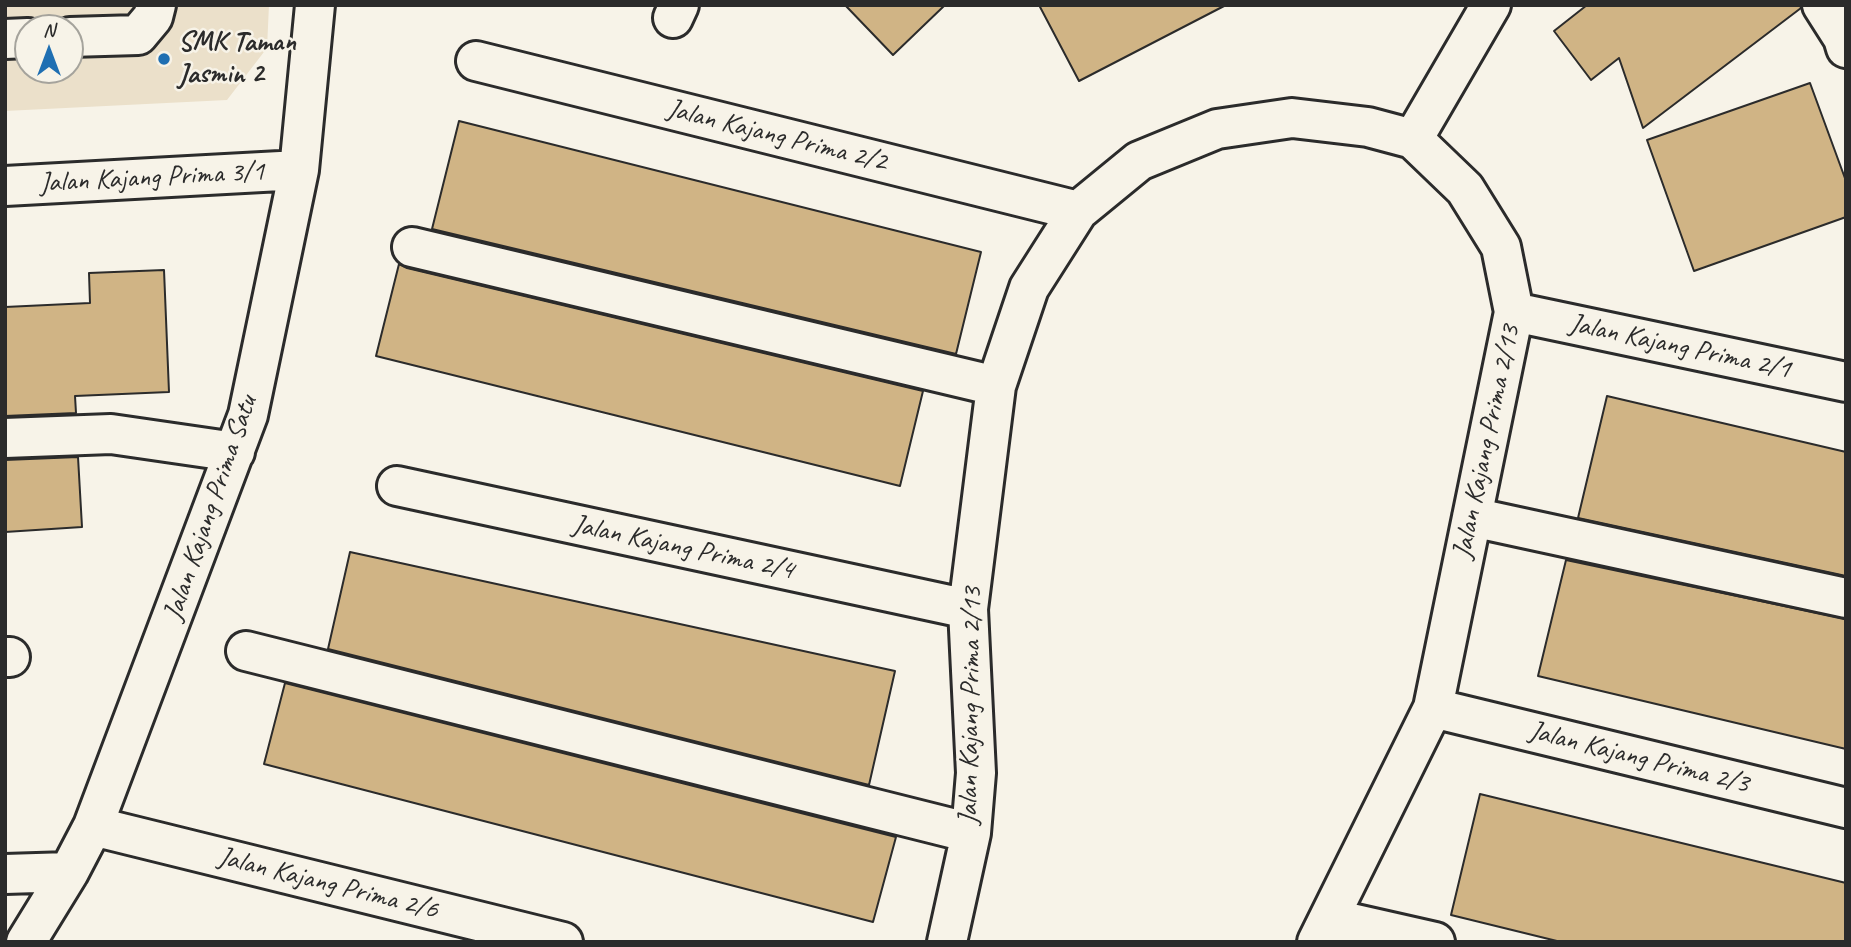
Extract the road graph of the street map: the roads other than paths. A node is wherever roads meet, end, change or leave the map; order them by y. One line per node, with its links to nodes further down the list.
1 (156, 5): 5 (street)
2 (315, 5): 9 (street, Jalan Kajang Prima Satu)
3 (1491, 5): 8 (street)
4 (1822, 5): 6 (street)
5 (84, 37)
6 (1846, 48)
7 (476, 61): 11 (street, Jalan Kajang Prima 2/2)
8 (1413, 139): 11 (street, Jalan Kajang Prima 2/13); 13 (street, Jalan Kajang Prima 2/13)
9 (299, 170): 10 (street, Jalan Kajang Prima 3/1); 17 (street, Jalan Kajang Prima Satu)
10 (5, 186)
11 (1078, 211): 15 (street, Jalan Kajang Prima 2/13)
12 (412, 247): 15 (street)
13 (1514, 312): 14 (street, Jalan Kajang Prima 2/1); 19 (street, Jalan Kajang Prima 2/13)
14 (1846, 382)
15 (996, 386): 21 (street, Jalan Kajang Prima 2/13)
16 (5, 438): 17 (street)
17 (235, 452): 25 (street, Jalan Kajang Prima Satu)
18 (397, 486): 21 (street, Jalan Kajang Prima 2/4)
19 (1472, 517): 20 (street); 23 (street, Jalan Kajang Prima 2/13)
20 (1846, 598)
21 (968, 609): 26 (street, Jalan Kajang Prima 2/13)
22 (246, 652): 26 (street)
23 (1433, 708): 24 (street, Jalan Kajang Prima 2/3); 29 (street, Jalan Kajang Prima 2/13)
24 (1846, 808)
25 (93, 826): 27 (street, Jalan Kajang Prima Satu); 31 (street, Jalan Kajang Prima 2/6)
26 (971, 834): 32 (street, Jalan Kajang Prima 2/13)
27 (69, 873): 28 (street); 30 (street, Jalan Kajang Prima Satu)
28 (5, 874)
29 (1323, 930): 33 (street)
30 (26, 942)
31 (563, 942)
32 (947, 942)
33 (1435, 942)

